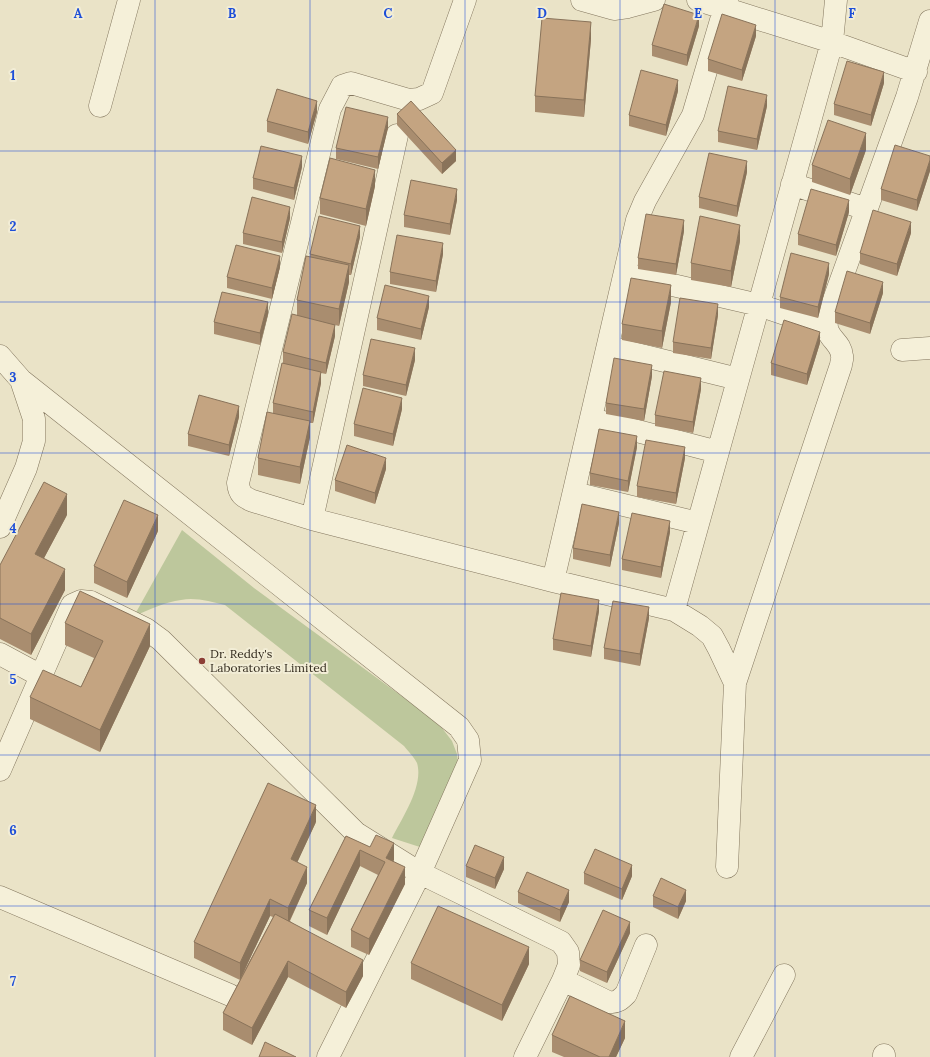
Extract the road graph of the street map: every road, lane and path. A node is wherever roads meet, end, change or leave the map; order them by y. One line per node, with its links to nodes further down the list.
1 (129, 0): 11 (street)
2 (465, 0): 27 (street)
3 (582, 0): 4 (street)
4 (654, 0)
5 (698, 0): 7 (street)
6 (836, 0): 9 (street)
7 (726, 4): 9 (street); 15 (street)
8 (930, 21): 10 (street)
9 (832, 42): 10 (street); 13 (street)
10 (916, 72): 14 (street)
11 (100, 106)
12 (397, 135): 27 (street)
13 (792, 184): 14 (street); 16 (street)
14 (866, 209): 17 (street)
15 (625, 274): 16 (street); 18 (street)
16 (759, 305): 17 (street); 22 (street)
17 (826, 328): 34 (street)
18 (608, 347): 22 (street); 24 (street)
19 (930, 348): 20 (street)
20 (902, 350)
21 (0, 356): 23 (street)
22 (738, 379): 25 (street)
23 (21, 380): 29 (street); 37 (street)
24 (591, 419): 25 (street); 26 (street)
25 (718, 452): 28 (street)
26 (574, 493): 28 (street); 30 (street)
27 (312, 519): 30 (street)
28 (698, 523): 31 (street)
29 (0, 527)
30 (553, 581): 31 (street)
31 (674, 610): 34 (street)
32 (0, 654): 33 (street)
33 (41, 676): 35 (street); 37 (street)
34 (735, 683): 36 (street)
35 (0, 770)
36 (727, 867)
37 (420, 873): 41 (street); 43 (street)
38 (0, 897): 42 (street)
39 (646, 945): 41 (street)
40 (784, 975): 45 (street)
41 (563, 980): 44 (street)
42 (230, 995)
43 (328, 1057)
44 (525, 1057)
45 (741, 1057)

